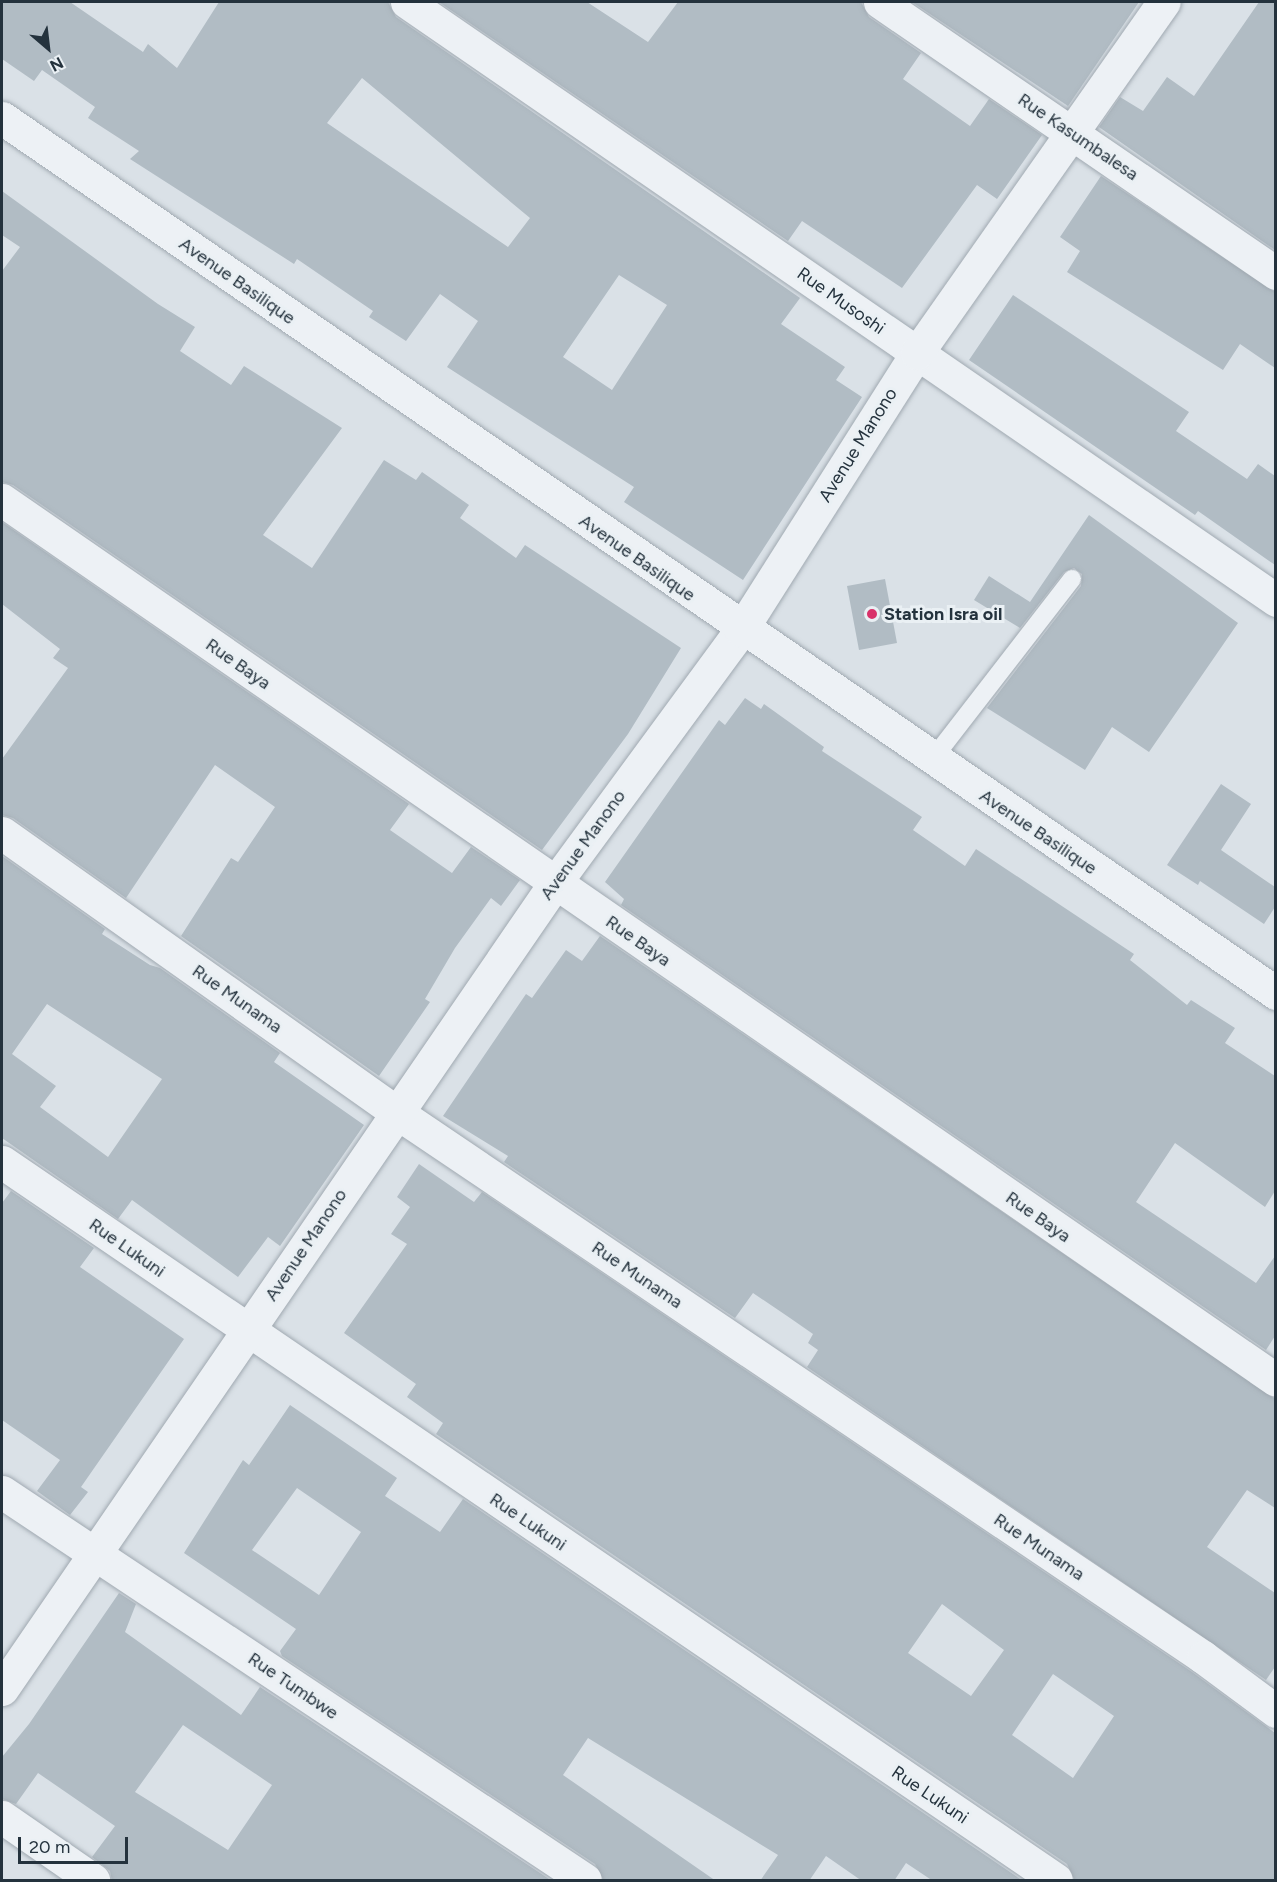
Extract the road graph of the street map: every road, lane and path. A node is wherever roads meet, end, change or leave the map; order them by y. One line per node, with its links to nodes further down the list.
1 (407, 2): 7 (street, Rue Musoshi)
2 (880, 2): 5 (street, Rue Kasumbalesa)
3 (1164, 2): 5 (street, Avenue Manono)
4 (2, 118): 11 (street, Avenue Basilique)
5 (1074, 135): 6 (street, Rue Kasumbalesa); 7 (street, Avenue Manono)
6 (1275, 273)
7 (917, 353): 10 (street, Rue Musoshi); 11 (street, Avenue Manono)
8 (2, 500): 14 (street, Rue Baya)
9 (1072, 579): 12 (lane)
10 (1275, 600)
11 (741, 630): 12 (street, Avenue Basilique); 14 (street, Avenue Manono)
12 (932, 760): 15 (street, Avenue Basilique)
13 (2, 833): 16 (street, Rue Munama)
14 (555, 883): 16 (street, Avenue Manono); 19 (street, Rue Baya)
15 (1275, 993)
16 (396, 1112): 18 (street, Avenue Manono); 23 (street, Rue Munama)
17 (2, 1162): 18 (street, Rue Lukuni)
18 (247, 1331): 21 (street, Avenue Manono); 27 (street, Rue Lukuni)
19 (1275, 1380)
20 (2, 1492): 21 (street, Rue Tumbwe)
21 (92, 1553): 22 (street, Avenue Manono); 26 (street, Rue Tumbwe)
22 (2, 1689)
23 (1275, 1711)
24 (2, 1817): 25 (street)
25 (93, 1881)
26 (585, 1881)
27 (1056, 1881)

